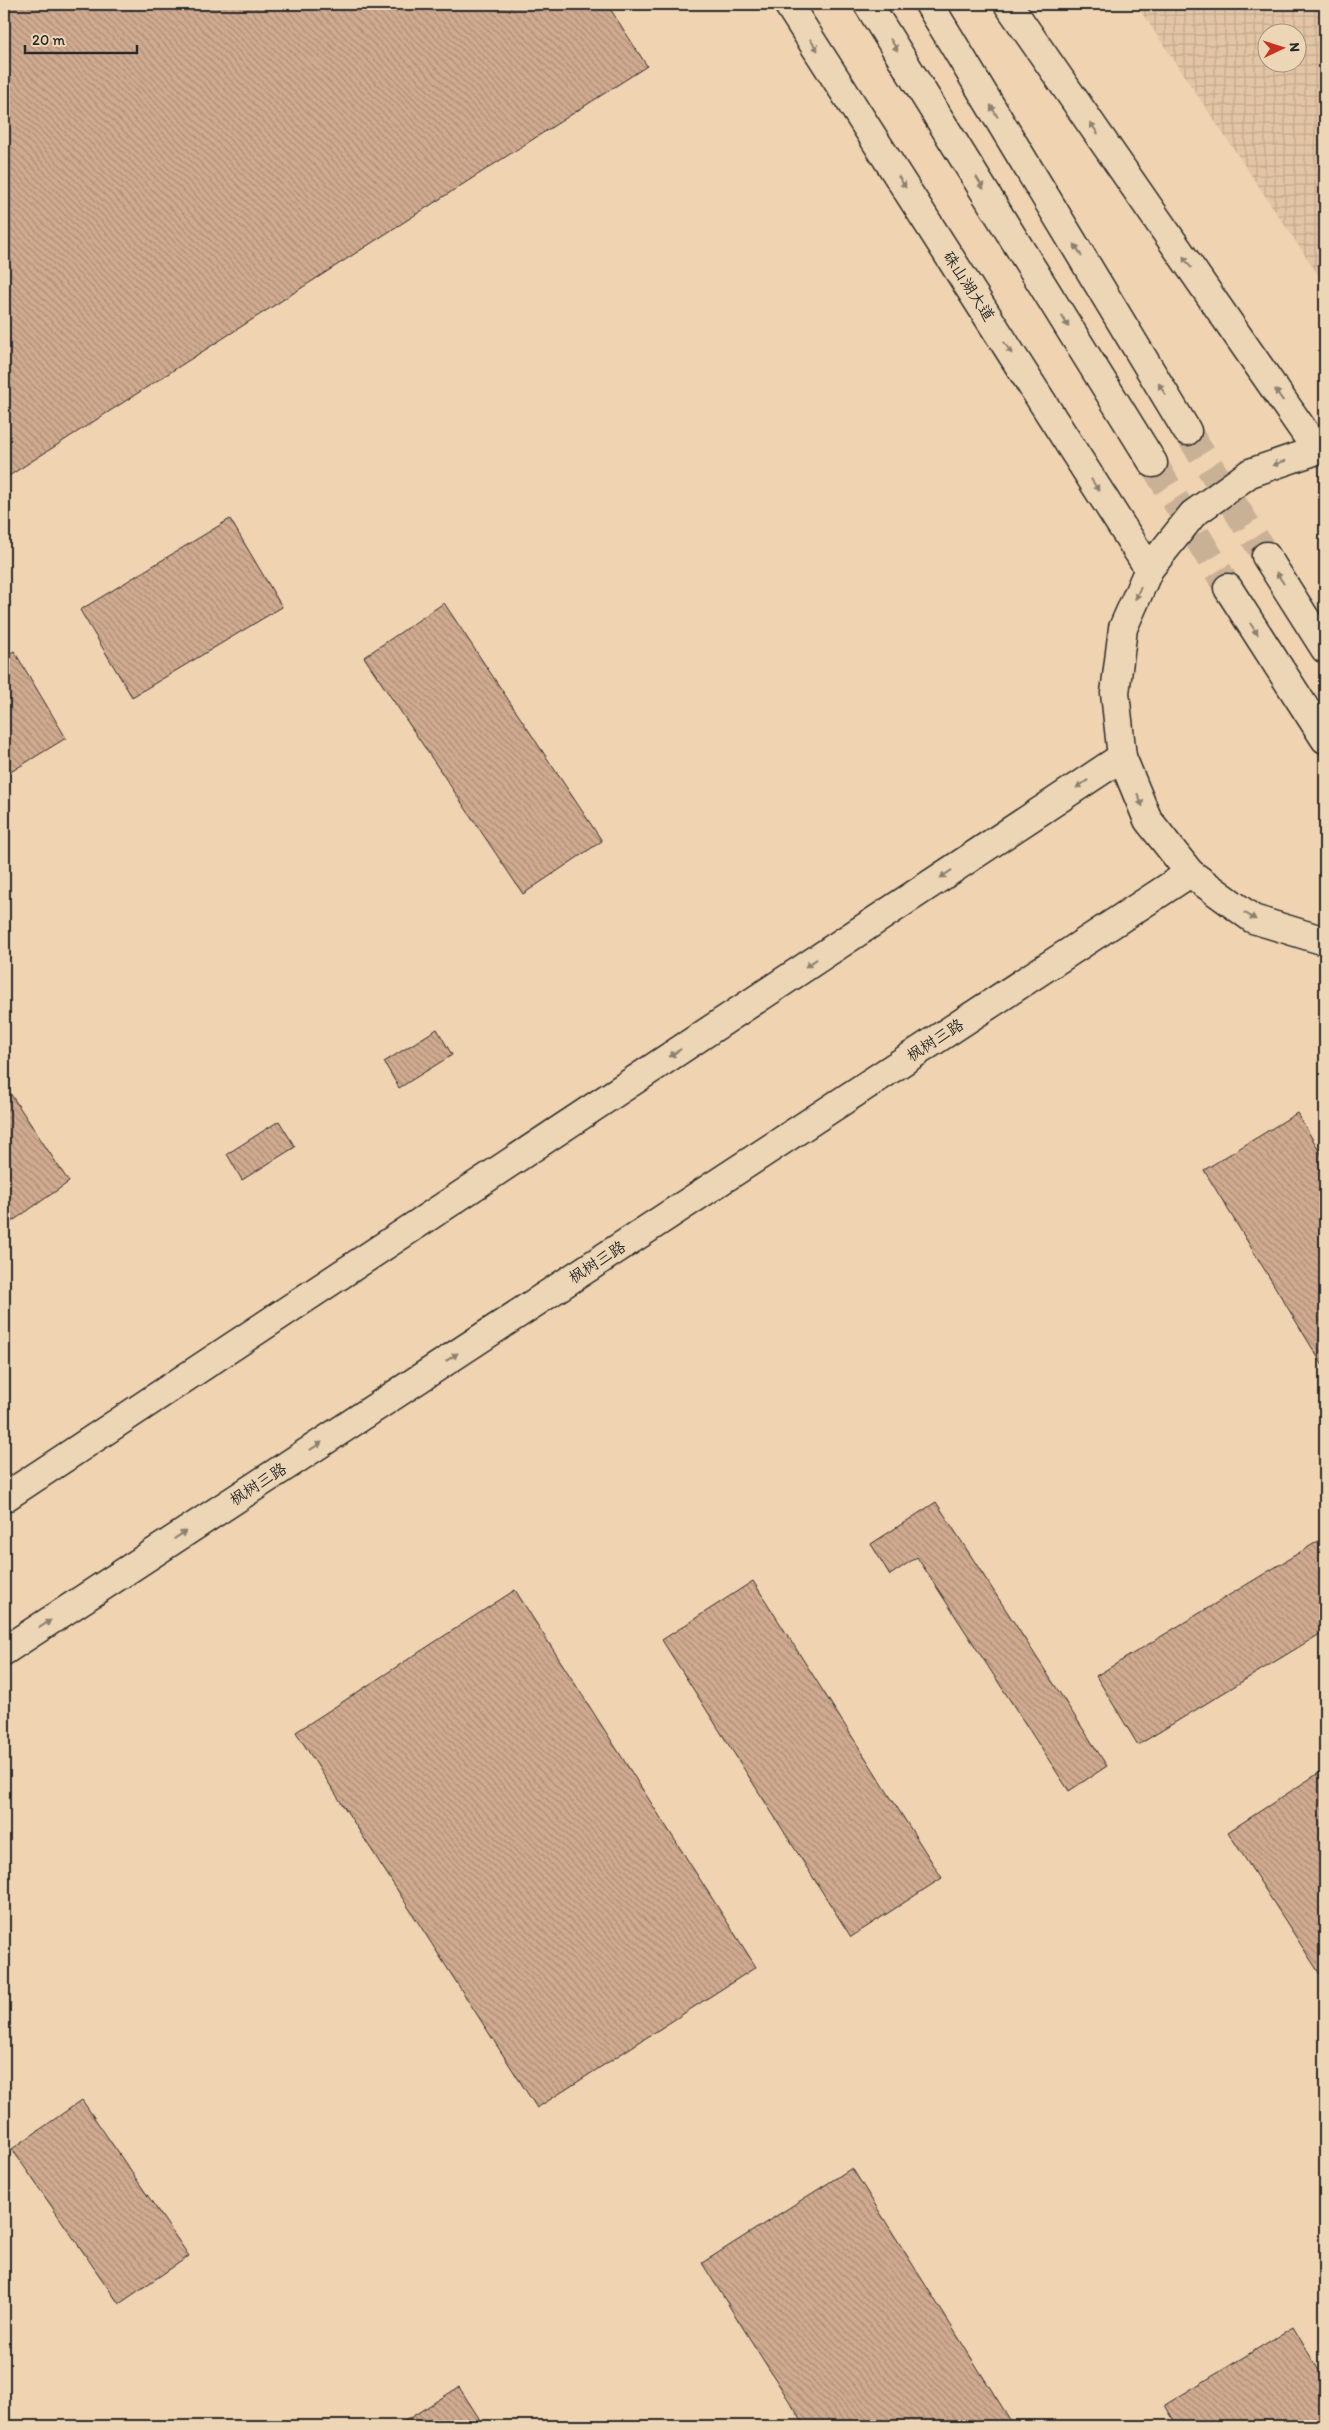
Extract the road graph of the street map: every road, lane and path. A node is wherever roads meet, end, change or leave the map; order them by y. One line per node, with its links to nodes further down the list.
1 (788, 4): 9 (main road, 硃山湖大道, one-way to 9)
2 (868, 4): 7 (main road, one-way to 7)
3 (929, 4): 5 (main road, one-way to 3)
4 (1008, 4): 6 (main road, one-way to 4)
5 (1187, 431)
6 (1321, 450): 9 (main road, one-way to 9)
7 (1153, 463)
8 (1266, 556): 11 (main road, one-way to 8)
9 (1149, 569): 13 (main road, one-way to 13)
10 (1228, 588): 12 (main road, one-way to 12)
11 (1325, 649)
12 (1325, 739)
13 (1122, 757): 14 (main road, one-way to 14); 16 (main road, one-way to 16)
14 (1190, 874): 15 (main road, one-way to 15); 17 (main road, 枫树三路, one-way to 14)
15 (1325, 941)
16 (4, 1498)
17 (4, 1651)

